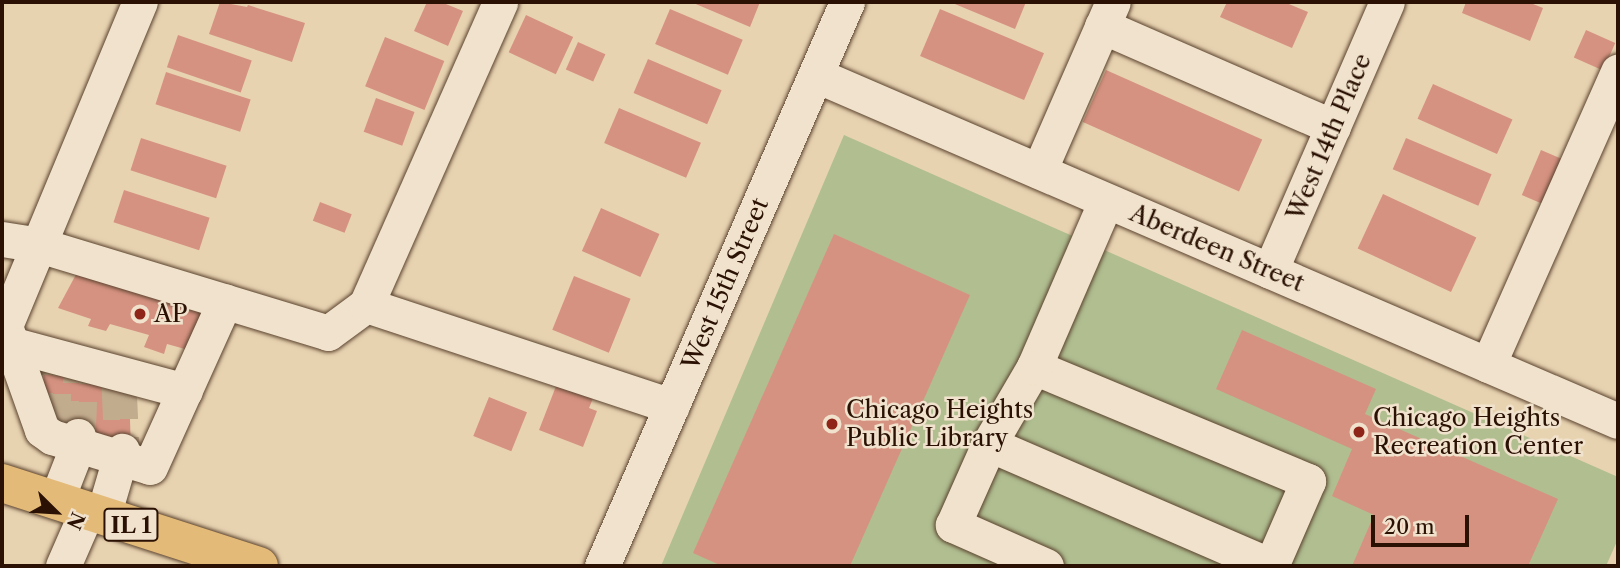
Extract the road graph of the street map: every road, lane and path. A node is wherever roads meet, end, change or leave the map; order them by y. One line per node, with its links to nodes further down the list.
1 (140, 2): 12 (street)
2 (500, 2): 15 (street)
3 (847, 2): 7 (street, West 15th Street)
4 (1387, 2): 8 (street, West 14th Place)
5 (1108, 14): 8 (street); 9 (street)
6 (1618, 71): 17 (street)
7 (816, 75): 9 (street, Aberdeen Street); 20 (street, West 15th Street)
8 (1333, 127): 13 (street, West 14th Place)
9 (1039, 171): 10 (street, Aberdeen Street)
10 (1107, 201): 13 (street, Aberdeen Street); 18 (street)
11 (2, 239): 12 (street)
12 (39, 245): 14 (street); 16 (street)
13 (1270, 271): 17 (street, Aberdeen Street)
14 (225, 301): 15 (street); 19 (street)
15 (366, 305): 20 (street)
16 (5, 334): 19 (street); 22 (street)
17 (1488, 365): 21 (street, Aberdeen Street)
18 (1034, 367): 23 (street); 31 (street)
19 (185, 391): 24 (street)
20 (672, 406): 29 (street, West 15th Street)
21 (1618, 421)
22 (65, 437): 24 (street); 26 (street)
23 (989, 444): 30 (street); 31 (street)
24 (122, 455): 26 (street)
25 (2, 483): 26 (main road, IL 1)
26 (82, 509): 27 (street); 28 (main road, IL 1)
27 (63, 566)
28 (259, 566)
29 (602, 566)
30 (1046, 566)
31 (1271, 566)

